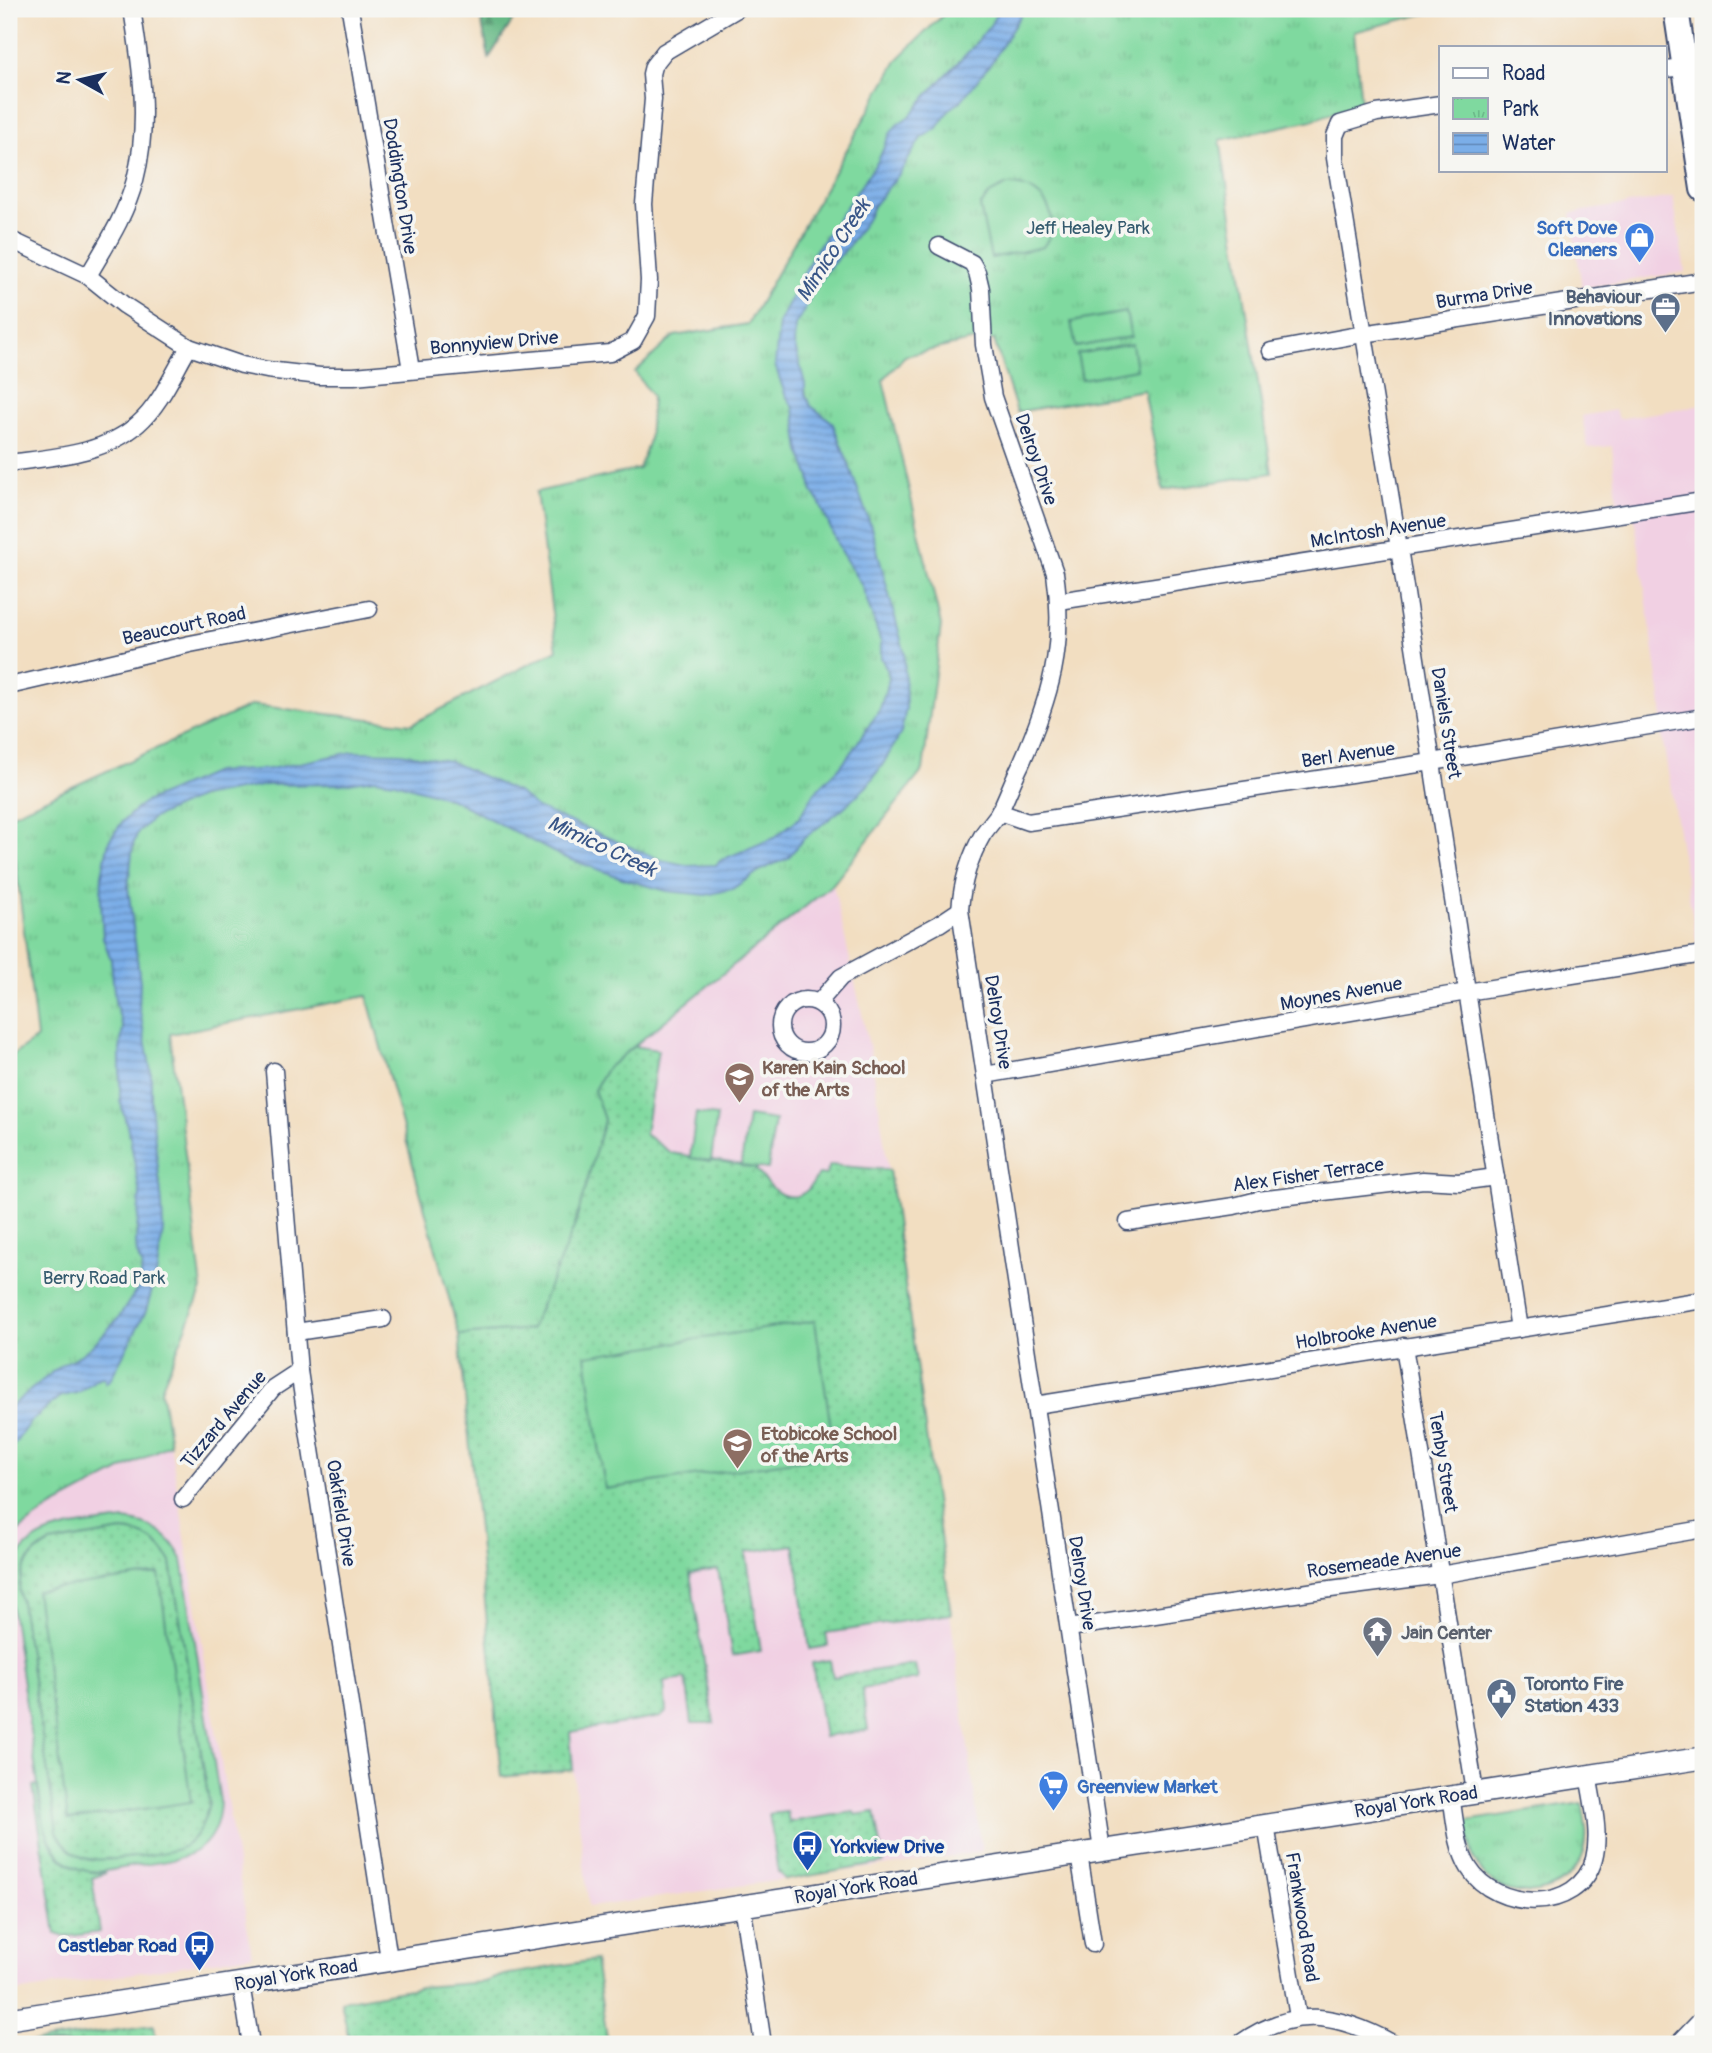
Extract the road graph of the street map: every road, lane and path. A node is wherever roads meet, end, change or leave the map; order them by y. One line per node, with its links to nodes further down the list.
1 (132, 9): 11 (street)
2 (350, 9): 16 (street, Doddington Drive)
3 (737, 9): 16 (street, Bonnyview Drive)
4 (1675, 9): 5 (main road)
5 (1675, 68): 7 (main road)
6 (1439, 104): 13 (street, Daniels Street)
7 (1701, 164): 8 (main road)
8 (1703, 190)
9 (9, 239): 11 (street, Bonnyview Drive)
10 (940, 246): 20 (street, Delroy Drive)
11 (88, 276): 14 (street, Bonnyview Drive)
12 (1703, 281): 13 (street, Burma Drive)
13 (1363, 334): 15 (street, Burma Drive); 19 (street, Daniels Street)
14 (189, 347): 16 (street, Bonnyview Drive); 17 (street)
15 (1271, 351)
16 (411, 370)
17 (9, 463)
18 (1703, 502): 19 (street, McIntosh Avenue)
19 (1399, 548): 20 (street, McIntosh Avenue); 24 (street, Daniels Street)
20 (1059, 601): 25 (street, Delroy Drive)
21 (369, 609): 22 (street, Beaucourt Road)
22 (9, 685)
23 (1703, 717): 24 (street, Berl Avenue)
24 (1432, 762): 25 (street, Berl Avenue); 28 (street, Daniels Street)
25 (999, 813): 26 (street, Delroy Drive)
26 (960, 910): 29 (street); 31 (street, Delroy Drive)
27 (1703, 954): 28 (street, Moynes Avenue)
28 (1467, 992): 31 (street, Moynes Avenue); 32 (street, Daniels Street)
29 (819, 1002)
30 (274, 1071): 37 (street, Oakfield Drive)
31 (985, 1075): 40 (street, Delroy Drive)
32 (1496, 1177): 33 (street, Alex Fisher Terrace); 36 (street, Daniels Street)
33 (1128, 1222)
34 (1703, 1300): 36 (street, Holbrooke Avenue)
35 (383, 1319): 37 (street)
36 (1519, 1329): 38 (street, Holbrooke Avenue)
37 (296, 1332): 39 (street, Oakfield Drive)
38 (1404, 1346): 40 (street, Holbrooke Avenue); 43 (street, Tenby Street)
39 (299, 1371): 41 (street, Tizzard Avenue); 54 (street, Oakfield Drive)
40 (1035, 1405): 44 (street, Delroy Drive)
41 (183, 1499)
42 (1703, 1529): 43 (street, Rosemeade Avenue)
43 (1440, 1575): 44 (street, Rosemeade Avenue); 47 (street, Tenby Street)
44 (1069, 1628): 50 (street, Delroy Drive)
45 (1703, 1758): 46 (main road, Royal York Road)
46 (1588, 1774): 47 (main road, Royal York Road); 48 (street)
47 (1475, 1792): 48 (main road, Royal York Road)
48 (1451, 1795): 49 (main road, Royal York Road)
49 (1266, 1825): 50 (main road, Royal York Road); 56 (street, Frankwood Road)
50 (1102, 1850): 51 (main road, Royal York Road)
51 (1079, 1854): 52 (main road, Royal York Road); 53 (street)
52 (743, 1904): 54 (main road, Royal York Road); 60 (street)
53 (1093, 1944)
54 (389, 1959): 55 (main road, Royal York Road)
55 (241, 1984): 58 (main road, Royal York Road); 59 (street)
56 (1298, 2017): 61 (street); 62 (street)
57 (1703, 2018): 63 (street)
58 (9, 2019)
59 (251, 2044)
60 (763, 2044)
61 (1238, 2044)
62 (1394, 2044)
63 (1678, 2044)

